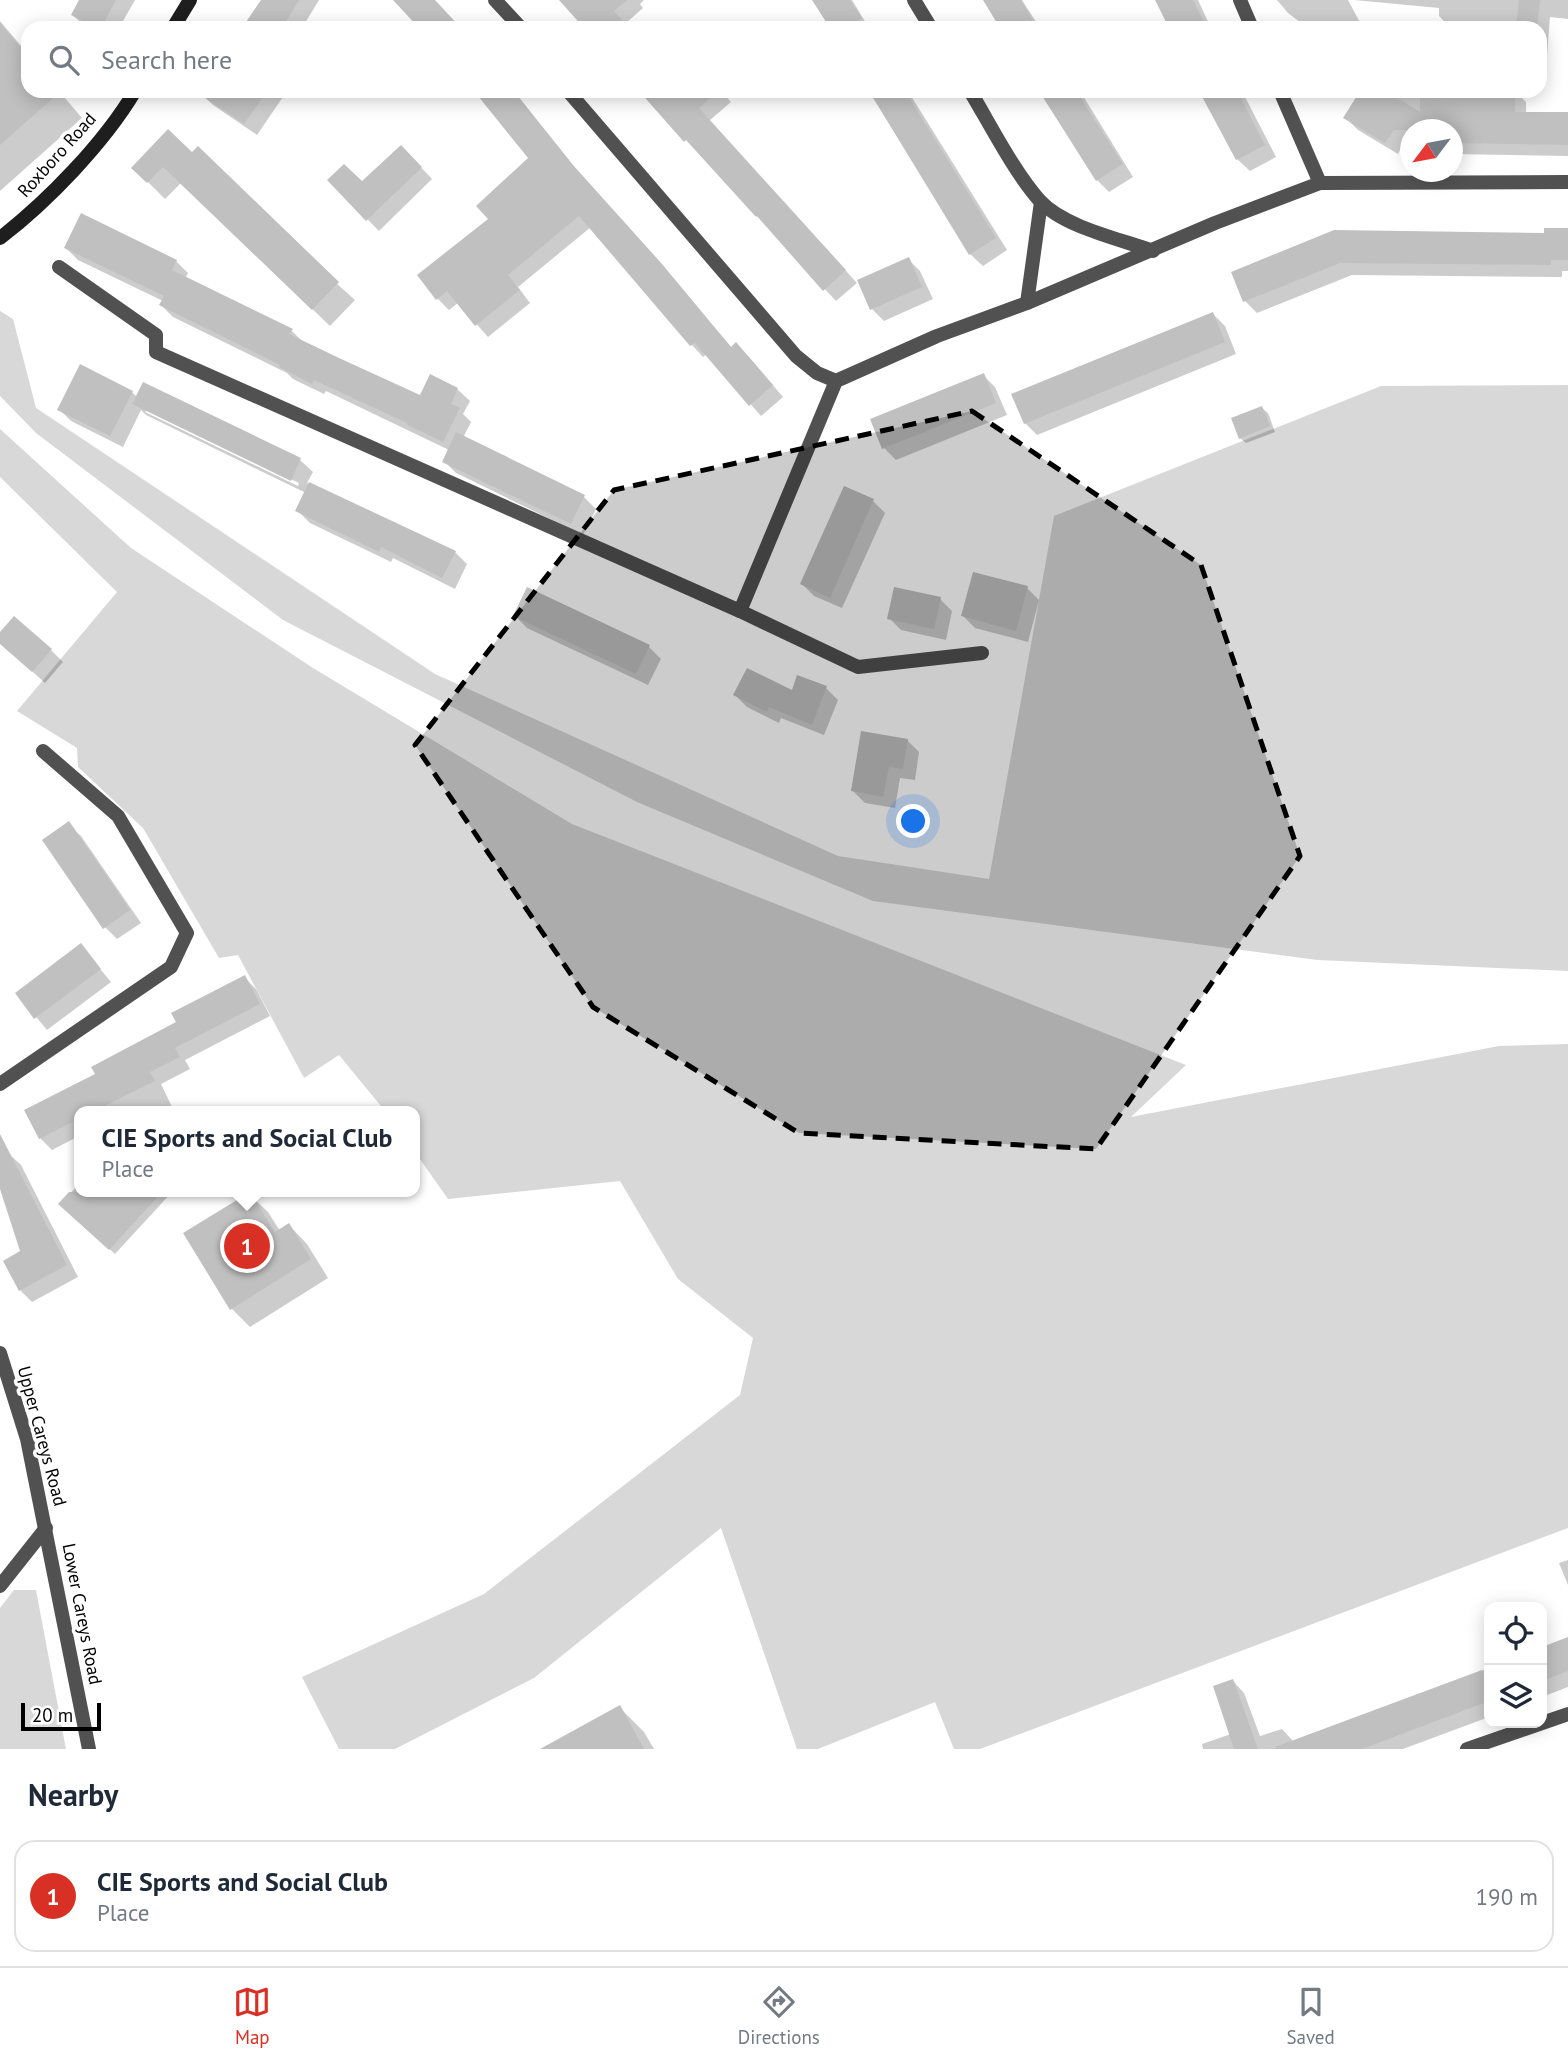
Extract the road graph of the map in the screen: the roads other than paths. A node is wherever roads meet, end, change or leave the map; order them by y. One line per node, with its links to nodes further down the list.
1 (190, 0): 5 (main road)
2 (495, 0): 6 (street)
3 (914, 0): 7 (street)
4 (1240, 0): 8 (street)
5 (177, 21)
6 (514, 21)
7 (927, 21)
8 (1249, 21)
9 (131, 98): 16 (main road, Roxboro Road)
10 (574, 98): 20 (street)
11 (974, 98): 15 (street)
12 (1283, 98): 14 (street)
13 (1568, 182): 14 (street)
14 (1320, 183): 17 (street)
15 (1041, 202): 17 (street); 19 (street)
16 (0, 238)
17 (1153, 251): 19 (street)
18 (59, 267): 21 (street)
19 (1027, 303): 20 (street)
20 (836, 381): 21 (street)
21 (740, 611): 22 (street)
22 (982, 653)
23 (43, 751): 24 (street)
24 (0, 1084)
25 (0, 1353): 26 (street, Upper Careys Road)
26 (46, 1528): 27 (street); 29 (street, Lower Careys Road)
27 (0, 1586)
28 (1568, 1714): 30 (street)
29 (89, 1749)
30 (1467, 1749)

